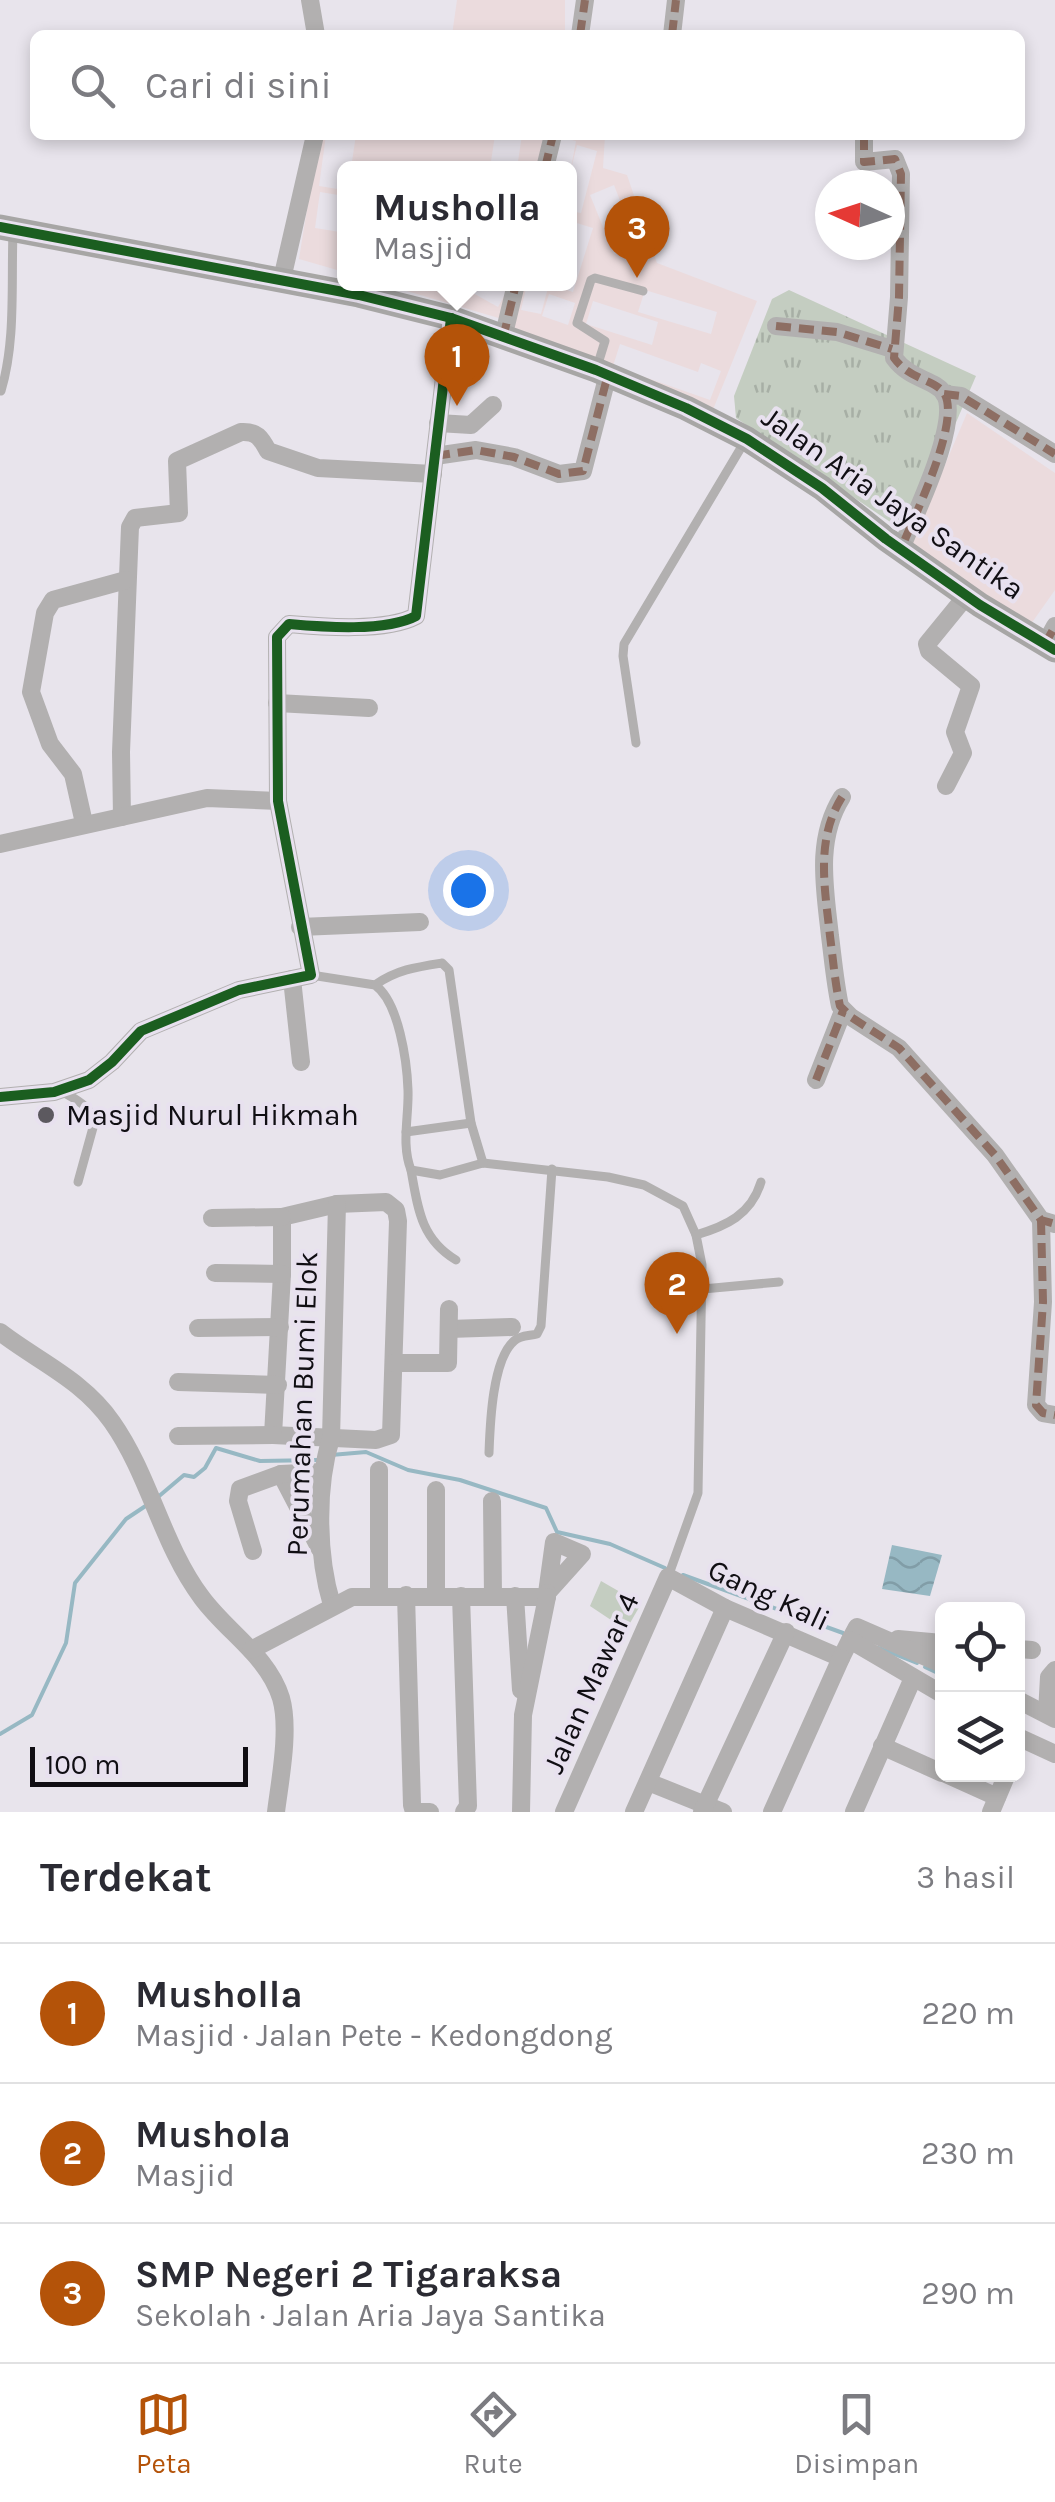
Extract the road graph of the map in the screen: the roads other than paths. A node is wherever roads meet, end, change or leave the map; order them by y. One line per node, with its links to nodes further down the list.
1 (310, 0): 4 (street)
2 (585, 0): 5 (street)
3 (676, 0): 6 (street)
4 (315, 30)
5 (581, 30)
6 (673, 30)
7 (314, 140): 10 (street)
8 (864, 140): 16 (street)
9 (6, 228): 10 (street, Jalan Aria Jaya Santika); 18 (lane)
10 (282, 279): 13 (street, Jalan Aria Jaya Santika)
11 (643, 290): 17 (lane)
12 (514, 291): 15 (street)
13 (451, 318): 15 (street, Jalan Aria Jaya Santika); 21 (street)
14 (776, 326): 16 (street)
15 (503, 338): 17 (street, Jalan Aria Jaya Santika)
16 (892, 350): 19 (street)
17 (602, 374): 22 (street, Jalan Aria Jaya Santika); 24 (street)
18 (0, 391)
19 (944, 394): 23 (street); 25 (street)
20 (493, 405): 21 (street)
21 (438, 423): 24 (street)
22 (746, 438): 25 (street, Jalan Aria Jaya Santika); 31 (lane)
23 (1055, 454)
24 (434, 465): 26 (street); 29 (street)
25 (901, 548): 27 (street, Jalan Aria Jaya Santika)
26 (126, 580): 35 (street); 36 (street)
27 (966, 594): 28 (street, Jalan Aria Jaya Santika); 32 (street)
28 (1052, 640)
29 (277, 703): 30 (street); 34 (street)
30 (369, 708)
31 (636, 742)
32 (946, 786)
33 (842, 797): 42 (street)
34 (278, 801): 35 (street); 39 (street)
35 (122, 817): 36 (street)
36 (84, 823): 37 (street)
37 (0, 844)
38 (420, 922): 39 (street)
39 (300, 927): 40 (street)
40 (302, 977): 41 (lane); 43 (street); 45 (street)
41 (375, 985): 47 (lane); 48 (lane)
42 (843, 1011): 44 (street); 57 (street)
43 (301, 1062)
44 (816, 1080)
45 (60, 1090): 46 (street); 52 (lane)
46 (0, 1097)
47 (471, 1122): 48 (lane); 49 (lane)
48 (406, 1132): 51 (lane)
49 (484, 1163): 50 (lane); 51 (lane)
50 (552, 1169): 58 (lane); 76 (lane)
51 (411, 1170): 59 (lane)
52 (78, 1182)
53 (760, 1182): 58 (lane)
54 (336, 1204): 56 (street); 70 (street); 77 (street, Perumahan Bumi Elok)
55 (212, 1218): 56 (street)
56 (282, 1218): 61 (street)
57 (1048, 1222): 73 (street)
58 (696, 1235): 63 (lane)
59 (456, 1260)
60 (215, 1274): 61 (street)
61 (282, 1274): 65 (street)
62 (779, 1282): 63 (lane)
63 (703, 1289): 84 (lane)
64 (449, 1309): 68 (street)
65 (280, 1327): 67 (street); 72 (street)
66 (512, 1327): 68 (street)
67 (198, 1328)
68 (449, 1328): 70 (street)
69 (0, 1332): 97 (street)
70 (394, 1363): 77 (street)
71 (178, 1382): 72 (street)
72 (278, 1384): 74 (street)
73 (1055, 1415)
74 (273, 1435): 75 (street); 77 (street)
75 (178, 1436)
76 (490, 1453)
77 (326, 1456): 79 (street); 83 (street, Perumahan Bumi Elok)
78 (379, 1470): 85 (street)
79 (281, 1474): 82 (street); 83 (street)
80 (436, 1490): 87 (street)
81 (492, 1500): 89 (street)
82 (253, 1551)
83 (321, 1552): 91 (street, Perumahan Bumi Elok)
84 (668, 1577): 92 (street, Gang Kali); 119 (street, Jalan Mawar 4)
85 (379, 1595): 86 (street); 91 (street)
86 (406, 1595): 87 (street); 116 (street)
87 (436, 1596): 88 (street)
88 (462, 1596): 89 (street); 117 (street)
89 (494, 1596): 90 (street)
90 (515, 1596): 104 (street); 104 (street)
91 (332, 1605): 97 (street)
92 (725, 1608): 93 (street, Gang Kali); 110 (street)
93 (786, 1632): 98 (street, Gang Kali); 113 (street)
94 (852, 1633): 95 (street); 98 (street, Gang Kali); 101 (street, Gang Kali)
95 (887, 1638): 96 (street); 99 (street)
96 (935, 1642)
97 (251, 1650): 115 (street)
98 (841, 1658): 121 (street)
99 (935, 1661)
100 (1055, 1670): 105 (street)
101 (914, 1678): 102 (street, Gang Kali); 107 (street)
102 (938, 1692)
103 (1025, 1703): 105 (street)
104 (522, 1715): 118 (street)
105 (1051, 1716)
106 (1025, 1744): 108 (street)
107 (882, 1746): 109 (street); 114 (street)
108 (1055, 1754)
109 (935, 1770)
110 (648, 1782): 113 (street); 120 (street)
111 (957, 1782): 112 (street)
112 (994, 1804)
113 (710, 1810)
114 (858, 1811)
115 (276, 1812)
116 (430, 1812)
117 (464, 1812)
118 (520, 1812)
119 (564, 1812)
120 (634, 1812)
121 (772, 1812)

